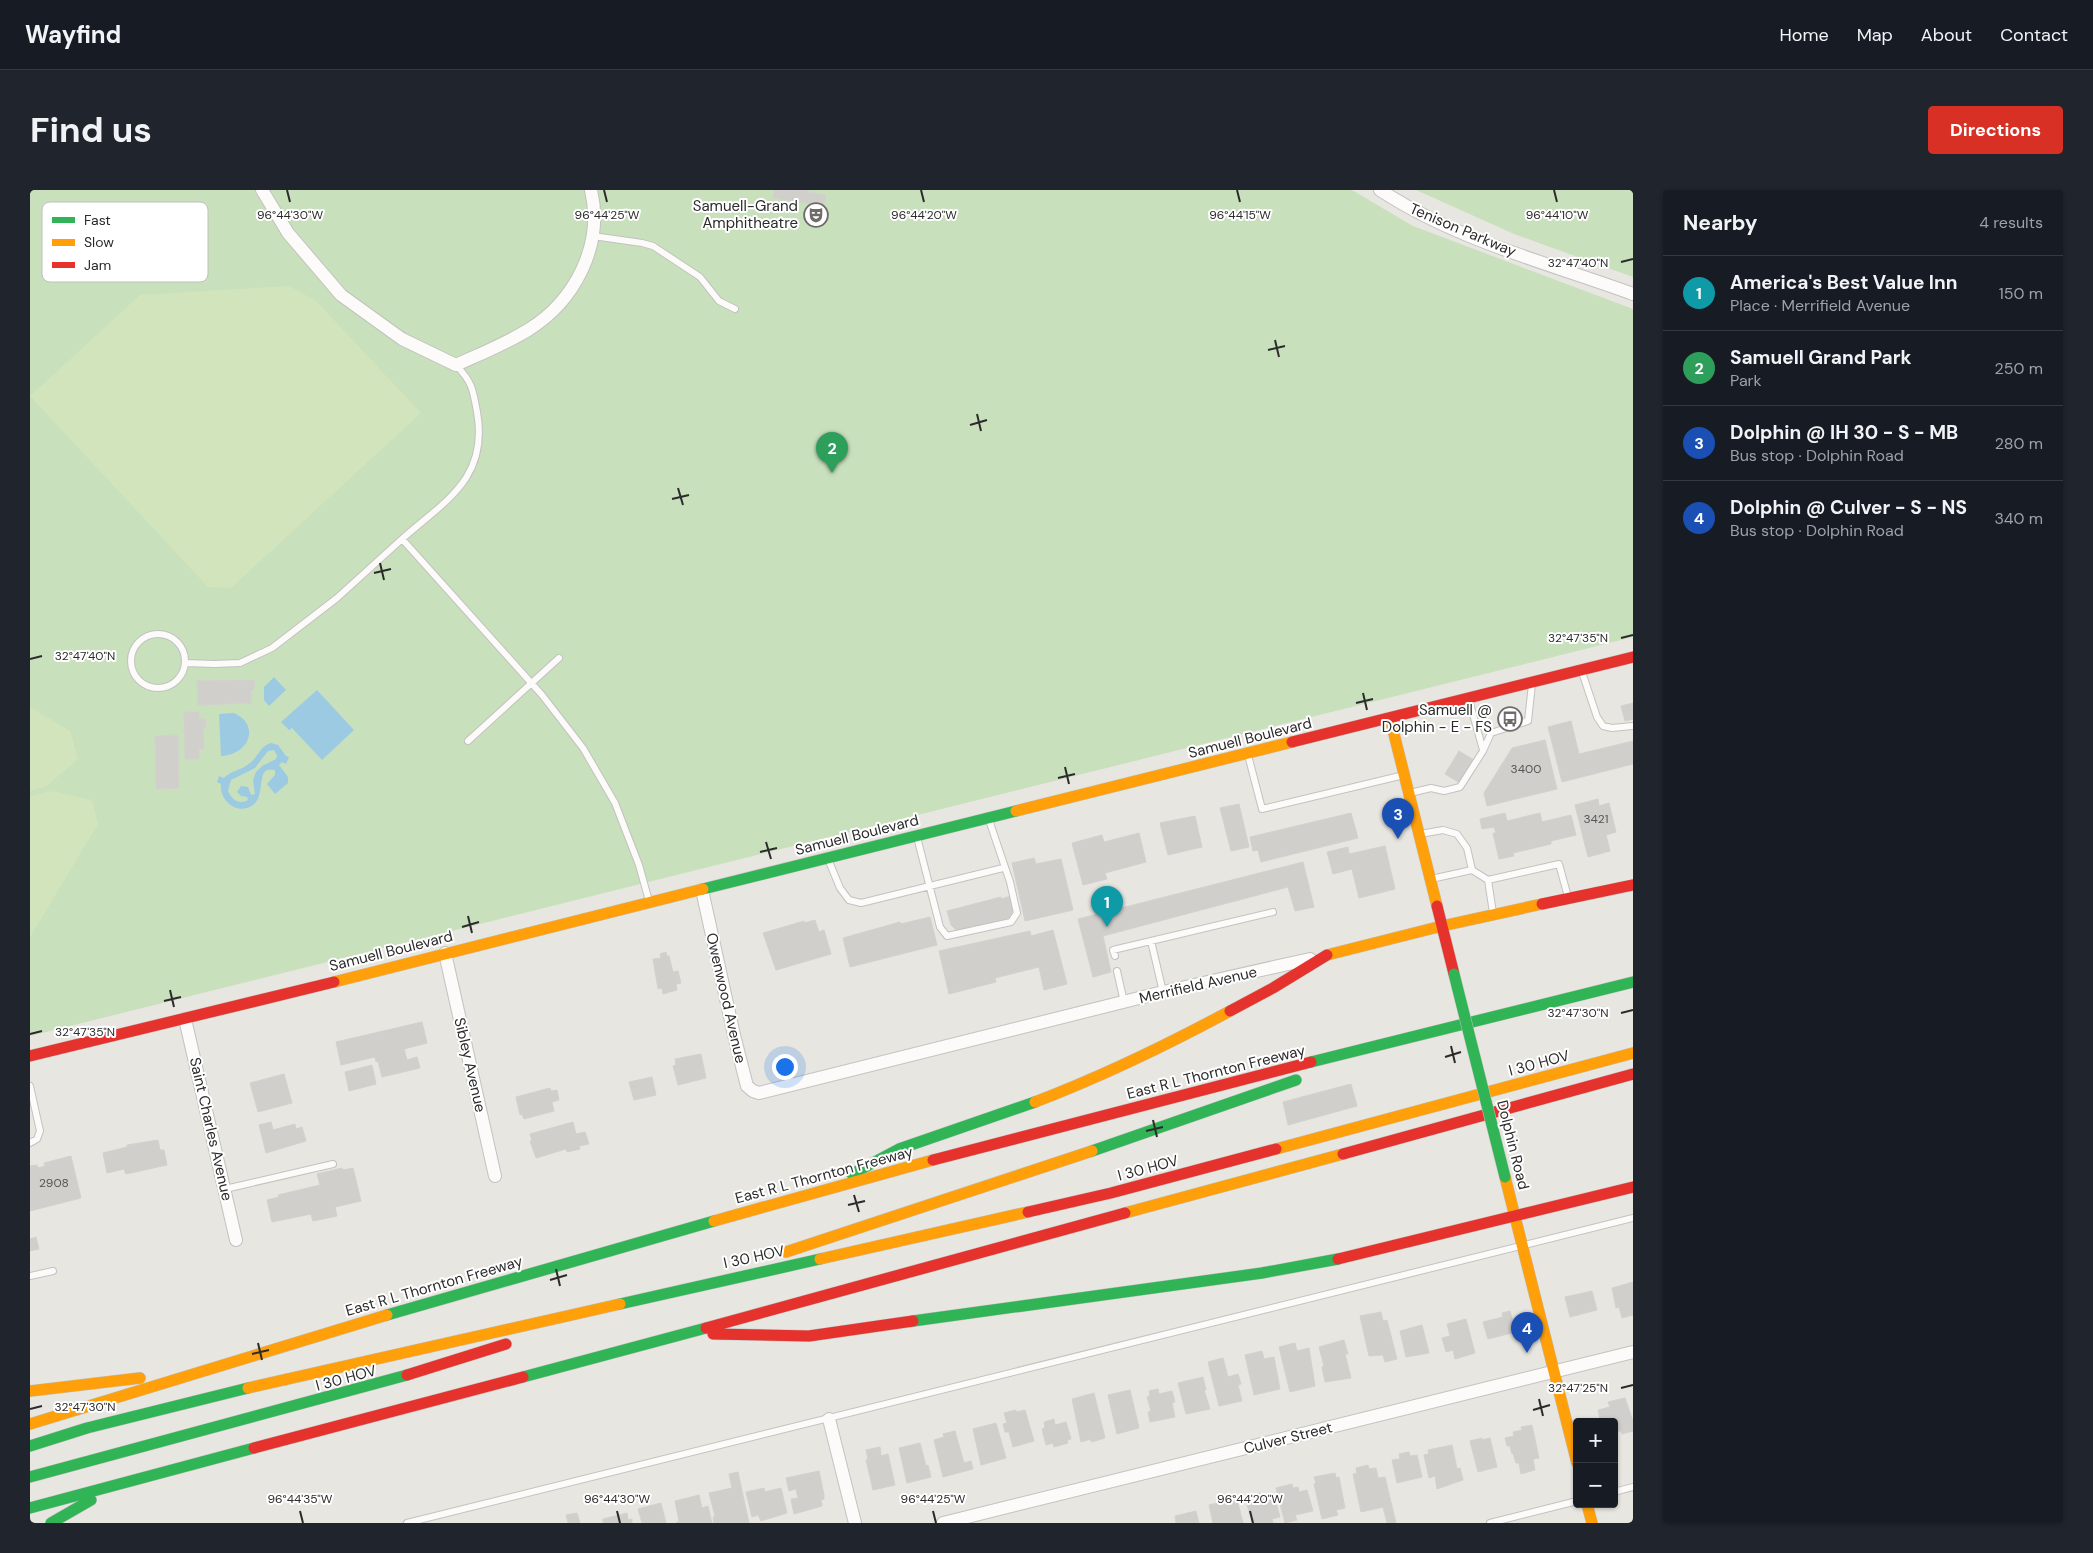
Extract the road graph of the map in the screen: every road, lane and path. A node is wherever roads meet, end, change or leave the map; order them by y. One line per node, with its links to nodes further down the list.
1 (262, 190): 7 (street)
2 (591, 190): 4 (street)
3 (1380, 190): 5 (street, Tenison Parkway)
4 (593, 236): 6 (lane); 7 (street)
5 (1633, 294)
6 (735, 309)
7 (456, 365): 8 (lane)
8 (402, 539): 11 (lane); 13 (lane)
9 (559, 658): 13 (lane)
10 (1633, 658): 12 (main road, Samuell Boulevard)
11 (186, 663): 11 (lane)
12 (1582, 670): 14 (main road, Samuell Boulevard); 17 (lane)
13 (532, 683): 18 (lane); 35 (lane)
14 (1532, 683): 15 (main road, Samuell Boulevard); 19 (lane)
15 (1469, 698): 16 (main road, Samuell Boulevard); 19 (lane)
16 (1390, 718): 20 (main road, Samuell Boulevard); 21 (main road, Dolphin Road)
17 (1633, 726)
18 (468, 741)
19 (1483, 751): 22 (lane)
20 (1248, 754): 21 (lane); 23 (main road, Samuell Boulevard)
21 (1404, 775): 22 (main road, Dolphin Road)
22 (1408, 794): 25 (main road, Dolphin Road)
23 (988, 818): 24 (main road, Samuell Boulevard); 27 (lane)
24 (917, 835): 26 (main road, Samuell Boulevard); 32 (lane)
25 (1419, 835): 28 (lane); 29 (main road, Dolphin Road)
26 (827, 857): 32 (lane); 33 (main road, Samuell Boulevard)
27 (1003, 868): 32 (lane); 32 (lane)
28 (1472, 870): 29 (lane); 30 (lane)
29 (1430, 879): 38 (main road, Dolphin Road)
30 (1488, 880): 34 (lane); 37 (lane)
31 (1633, 885): 34 (main road, Merrifield Avenue)
32 (929, 887)
33 (702, 890): 35 (main road, Samuell Boulevard); 55 (street, Owenwood Avenue)
34 (1568, 900): 37 (main road, Merrifield Avenue)
35 (650, 902): 40 (main road, Samuell Boulevard)
36 (1273, 912): 39 (lane)
37 (1493, 915): 38 (main road, Merrifield Avenue)
38 (1442, 926): 41 (main road, Merrifield Avenue); 63 (main road, Dolphin Road, bridge)
39 (1151, 941): 42 (lane); 45 (lane)
40 (445, 953): 47 (main road, Samuell Boulevard); 58 (street, Sibley Avenue)
41 (1327, 955): 45 (street, Merrifield Avenue); 62 (main road)
42 (1115, 956)
43 (1117, 971): 46 (lane)
44 (1633, 982): 48 (main road, East R L Thornton Freeway)
45 (1163, 992): 46 (street, Merrifield Avenue)
46 (1124, 1002): 55 (street, Merrifield Avenue)
47 (185, 1019): 50 (main road, Samuell Boulevard); 61 (street, Saint Charles Avenue)
48 (1446, 1028): 51 (main road); 62 (main road, East R L Thornton Freeway)
49 (1633, 1053): 69 (main road, I 30 HOV)
50 (30, 1056)
51 (1323, 1071)
52 (1633, 1074): 59 (main road)
53 (1304, 1077): 69 (main road)
54 (30, 1086): 56 (lane)
55 (765, 1092)
56 (30, 1143)
57 (334, 1164): 61 (lane)
58 (495, 1176)
59 (1251, 1180): 69 (main road); 70 (main road)
60 (1633, 1187): 63 (main road)
61 (225, 1189): 65 (street, Saint Charles Avenue)
62 (818, 1192): 74 (main road, East R L Thornton Freeway)
63 (1515, 1215): 66 (main road, Dolphin Road); 70 (main road)
64 (1633, 1218): 66 (lane)
65 (236, 1240)
66 (1522, 1246): 75 (main road, Dolphin Road); 77 (lane)
67 (53, 1271): 68 (lane)
68 (30, 1276)
69 (666, 1292): 71 (main road, I 30 HOV); 79 (main road, I 30 HOV)
70 (689, 1333): 82 (main road)
71 (530, 1336)
72 (513, 1342): 81 (main road, I 30 HOV)
73 (1633, 1352): 75 (street, Culver Street)
74 (237, 1360): 76 (main road); 78 (main road, East R L Thornton Freeway)
75 (1553, 1372): 80 (main road, Dolphin Road); 91 (street, Culver Street)
76 (30, 1391)
77 (829, 1419): 89 (lane); 90 (street)
78 (30, 1424)
79 (30, 1446)
80 (1573, 1448)
81 (30, 1478)
82 (114, 1486): 86 (main road); 88 (main road)
83 (1633, 1487): 84 (lane)
84 (1618, 1491)
85 (1573, 1502): 92 (lane)
86 (30, 1508)
87 (1588, 1508): 93 (main road)
88 (51, 1523)
89 (407, 1523)
90 (855, 1523)
91 (943, 1523)
92 (1490, 1523)
93 (1592, 1523)

